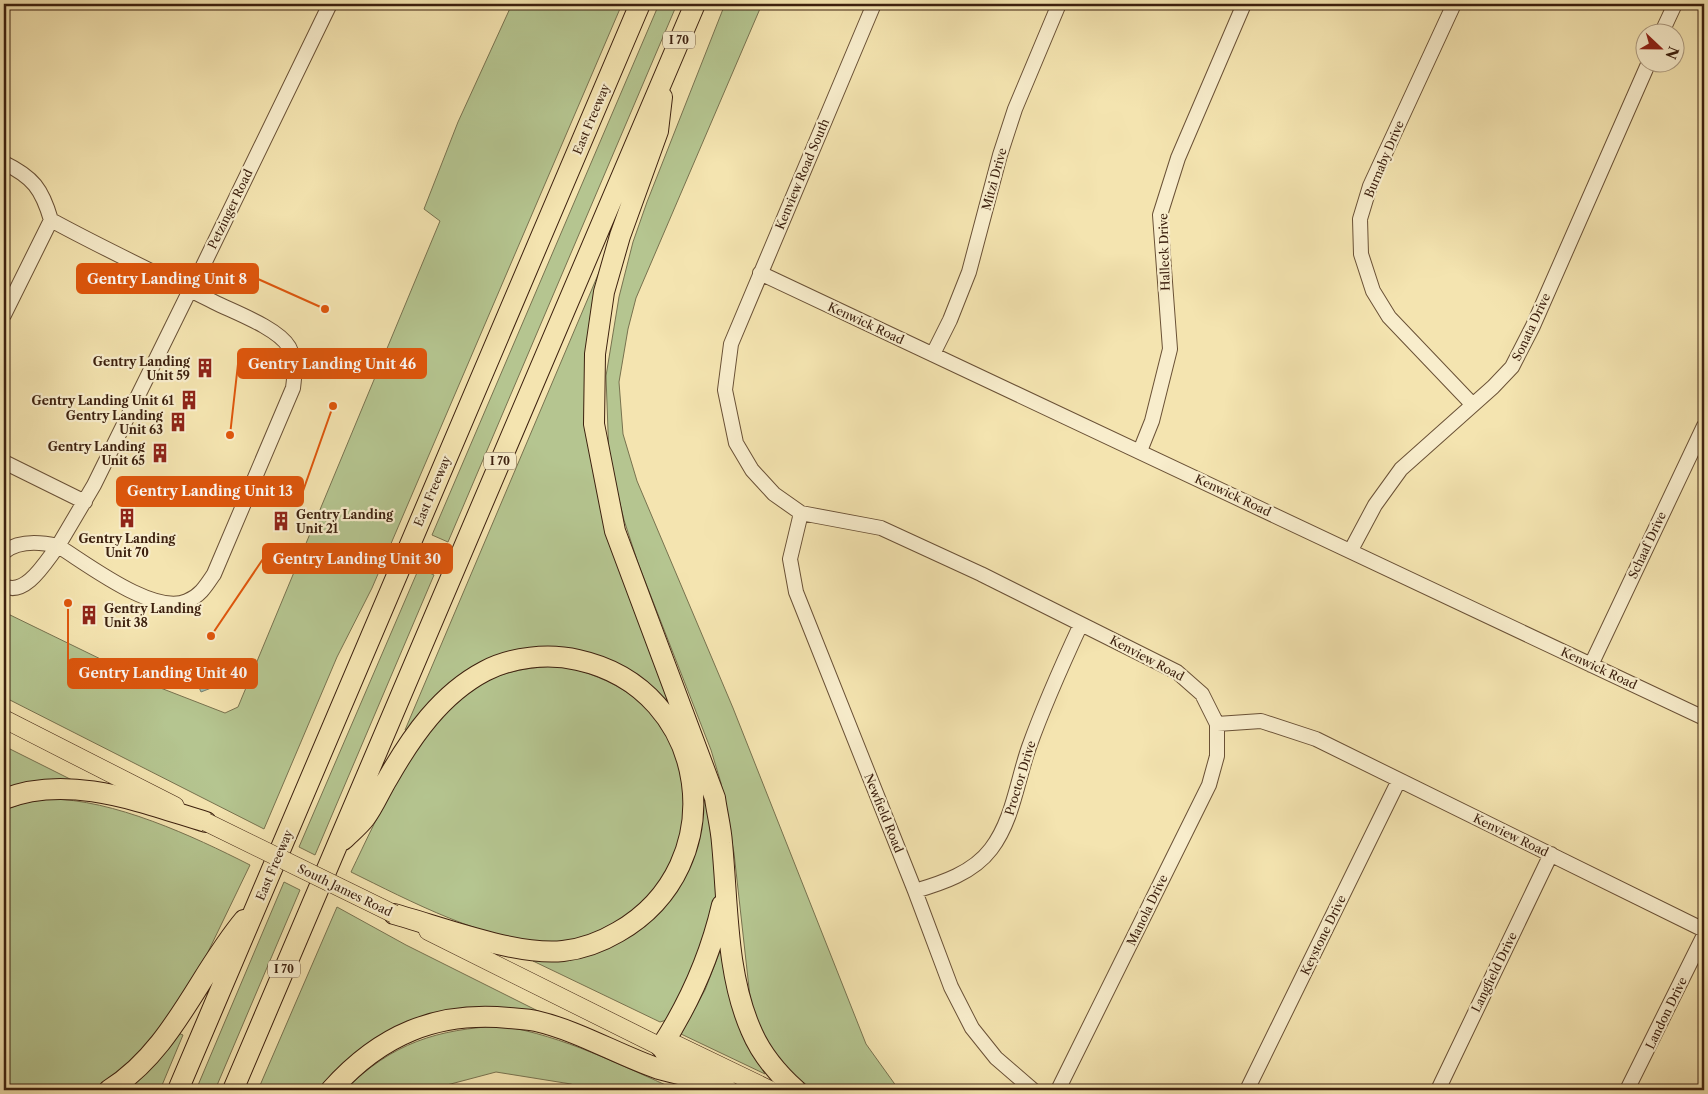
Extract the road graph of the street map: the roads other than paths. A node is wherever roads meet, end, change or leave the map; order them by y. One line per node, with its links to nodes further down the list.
1 (640, 4): 41 (highway, East Freeway)
2 (694, 4): 11 (highway, I 70)
3 (874, 4): 14 (street, Kenview Road South)
4 (1060, 4): 18 (street, Mitzi Drive)
5 (1244, 4): 21 (street, Halleck Drive)
6 (1454, 4): 19 (street, Burnaby Drive)
7 (1675, 4): 9 (street)
8 (325, 6): 15 (street, Petzinger Road)
9 (1667, 22)
10 (1645, 72): 19 (street, Sonata Drive)
11 (664, 75): 37 (highway, I 70); 39 (highway)
12 (4, 163): 13 (street)
13 (50, 220): 15 (street); 16 (street)
14 (760, 272): 17 (street, Kenview Road South); 18 (street, Kenwick Road)
15 (190, 290): 23 (street, Petzinger Road); 25 (street)
16 (4, 315)
17 (731, 344): 24 (street, Kenview Road)
18 (932, 354): 21 (street, Kenwick Road)
19 (1472, 404): 26 (street, Sonata Drive)
20 (1704, 426): 30 (street, Schaaf Drive)
21 (1140, 451): 26 (street, Kenwick Road)
22 (4, 462): 23 (street)
23 (85, 502): 25 (street, Petzinger Road)
24 (801, 513): 29 (street, Kenview Road); 40 (street, Newfield Road)
25 (58, 546): 27 (street); 28 (street, Petzinger Road)
26 (1351, 550): 30 (street, Kenwick Road)
27 (4, 552)
28 (4, 586)
29 (1081, 624): 33 (street, Kenview Road); 40 (street, Proctor Drive)
30 (1591, 665): 31 (street, Kenwick Road)
31 (1704, 718)
32 (4, 719): 36 (main road, South James Road)
33 (1217, 724): 34 (street, Kenview Road); 55 (street, Manola Drive)
34 (1399, 780): 38 (street, Kenview Road); 56 (street, Keystone Drive)
35 (4, 799): 36 (highway)
36 (206, 822): 42 (main road, South James Road, bridge)
37 (336, 847): 42 (highway); 49 (highway, I 70)
38 (1551, 854): 43 (street, Kenview Road); 57 (street, Langfield Drive)
39 (726, 890): 45 (highway); 53 (highway)
40 (915, 891): 54 (street, Newfield Road)
41 (258, 903): 47 (highway); 48 (highway, East Freeway)
42 (394, 914): 45 (main road, South James Road)
43 (1704, 930)
44 (1704, 935): 58 (street, Landon Drive)
45 (661, 1047): 46 (main road, South James Road); 52 (main road, South James Road)
46 (708, 1080): 50 (highway); 51 (main road, South James Road)
47 (109, 1090)
48 (178, 1090)
49 (233, 1090)
50 (331, 1090)
51 (729, 1090)
52 (770, 1090)
53 (796, 1090)
54 (1032, 1090)
55 (1058, 1090)
56 (1247, 1090)
57 (1438, 1090)
58 (1627, 1090)

